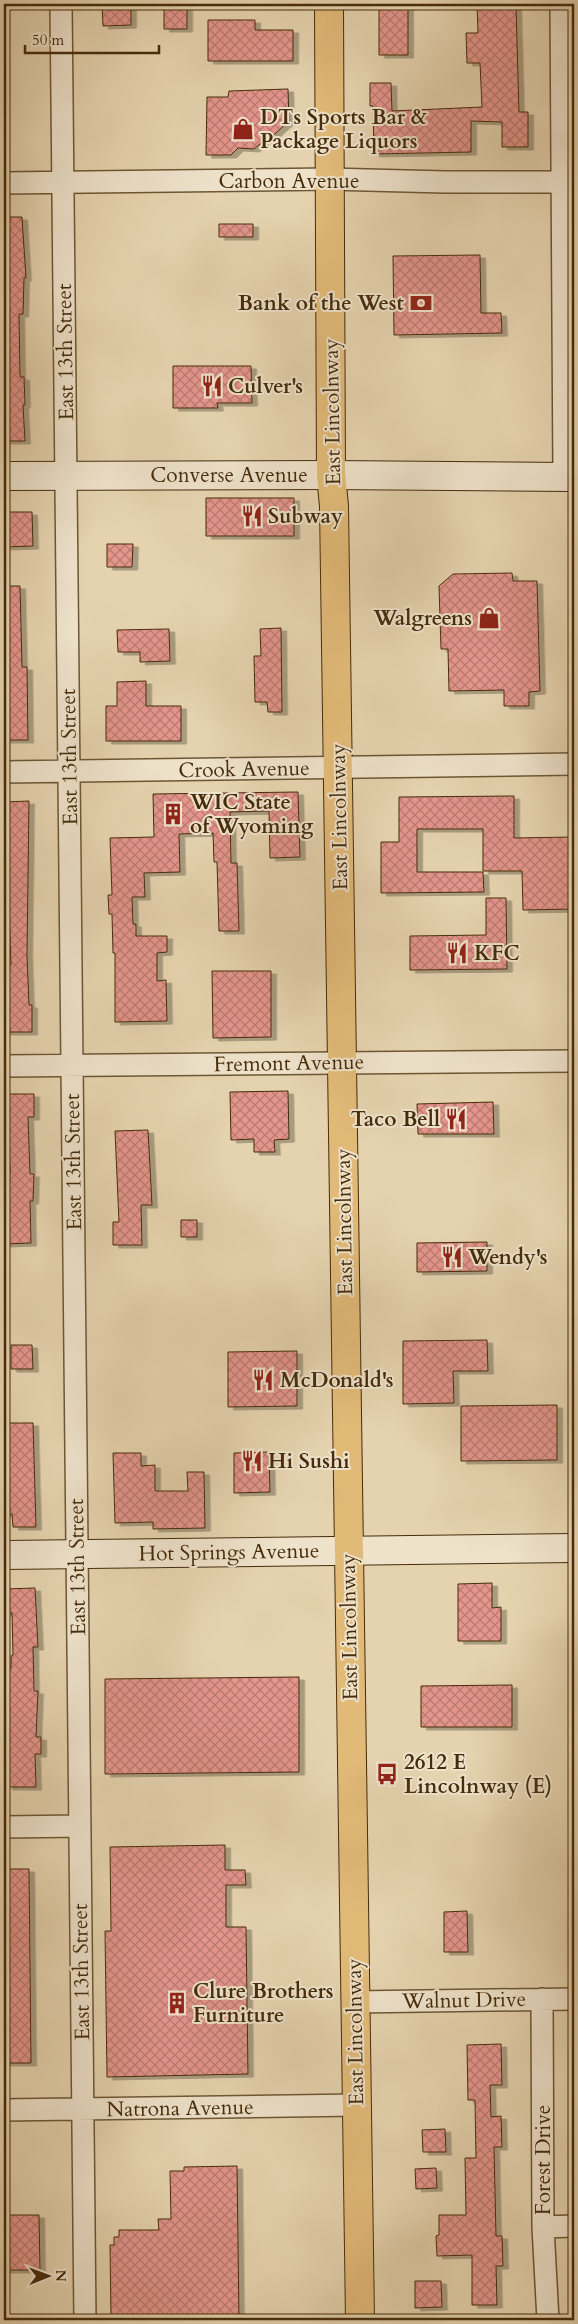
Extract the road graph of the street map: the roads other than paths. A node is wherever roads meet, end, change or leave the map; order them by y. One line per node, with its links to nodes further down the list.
1 (61, 4): 7 (street, East 13th Street)
2 (329, 4): 4 (main road, East Lincolnway)
3 (561, 4): 5 (street)
4 (329, 179): 5 (street, Carbon Avenue); 7 (street, Carbon Avenue); 8 (main road, East Lincolnway)
5 (568, 182): 11 (street)
6 (4, 183): 7 (street, Carbon Avenue)
7 (63, 183): 9 (street, East 13th Street)
8 (331, 474): 9 (street, Converse Avenue); 11 (street, Converse Avenue); 13 (main road, East Lincolnway)
9 (66, 475): 10 (street, Converse Avenue); 14 (street, East 13th Street)
10 (4, 476)
11 (569, 477)
12 (574, 764): 13 (street, Crook Avenue)
13 (338, 767): 14 (street, Crook Avenue); 17 (main road, East Lincolnway)
14 (69, 771): 15 (street, Crook Avenue); 18 (street, East 13th Street)
15 (4, 772)
16 (574, 1061): 17 (street, Fremont Avenue)
17 (342, 1062): 18 (street, Fremont Avenue); 21 (main road, East Lincolnway)
18 (72, 1065): 19 (street, Fremont Avenue); 22 (street, East 13th Street)
19 (4, 1066)
20 (574, 1548): 21 (street, Hot Springs Avenue)
21 (348, 1550): 22 (street, Hot Springs Avenue); 28 (main road, East Lincolnway)
22 (77, 1554): 23 (street, Hot Springs Avenue); 24 (street, East 13th Street)
23 (4, 1555)
24 (80, 1826): 25 (street); 30 (street, East 13th Street)
25 (4, 1827)
26 (542, 1999): 27 (street, Walnut Drive); 28 (street, Walnut Drive); 33 (street, Forest Drive)
27 (574, 1999)
28 (354, 2002): 29 (main road, East Lincolnway)
29 (357, 2105): 30 (street, Natrona Avenue); 35 (main road, East Lincolnway)
30 (83, 2109): 31 (street, Natrona Avenue); 34 (street, East 13th Street)
31 (4, 2110)
32 (574, 2226): 33 (street)
33 (543, 2227): 36 (street, Forest Drive)
34 (85, 2320)
35 (360, 2320)
36 (548, 2320)

